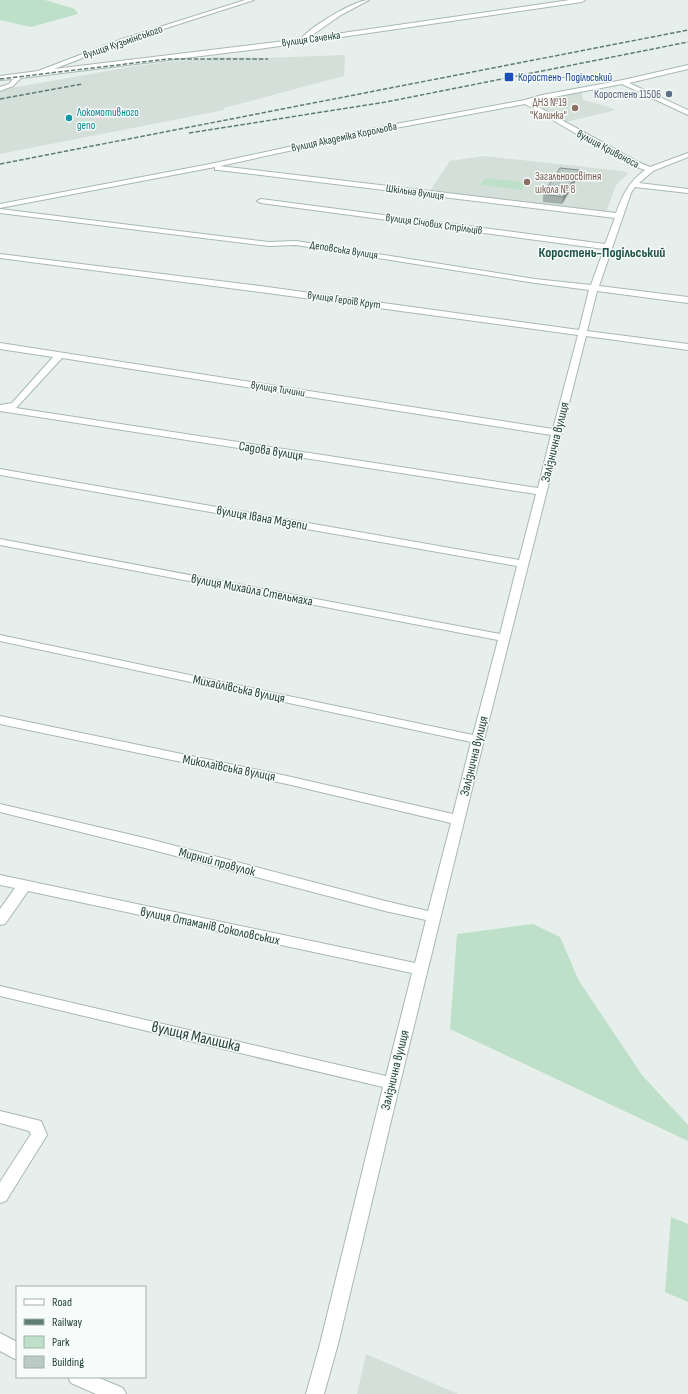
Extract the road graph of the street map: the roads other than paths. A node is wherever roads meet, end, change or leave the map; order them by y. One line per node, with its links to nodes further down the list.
1 (251, 0): 6 (street, вулиця Кузьмінського)
2 (366, 0): 4 (street)
3 (582, 0): 4 (street, вулиця Саченка)
4 (302, 40): 6 (street, вулиця Саченка)
5 (686, 68): 9 (street, вулиця Академіка Корольова)
6 (39, 73): 7 (street, вулиця Кузьмінського)
7 (19, 76): 8 (street); 10 (street, вулиця Кузьмінського)
8 (0, 78)
9 (623, 82): 11 (street, вулиця Академіка Корольова); 12 (street)
10 (0, 89)
11 (526, 102): 16 (street, вулиця Академіка Корольова); 17 (street, вулиця Кривоноса)
12 (688, 113)
13 (688, 155): 14 (street, Залізнична вулиця)
14 (674, 160): 15 (street); 17 (street, Залізнична вулиця)
15 (688, 163)
16 (210, 166): 21 (street, вулиця Академіка Корольова); 23 (street, Шкільна вулиця)
17 (650, 169): 18 (street, Залізнична вулиця)
18 (634, 184): 19 (street); 23 (street, Залізнична вулиця)
19 (688, 191)
20 (261, 201): 24 (street, вулиця Січових Стрільців)
21 (0, 206)
22 (0, 211): 26 (street, Деповська вулиця)
23 (620, 216): 24 (street, Залізнична вулиця)
24 (607, 247): 26 (street, Залізнична вулиця)
25 (0, 256): 28 (street, вулиця Героїв Крут)
26 (594, 288): 27 (street, Деповська вулиця); 28 (street, Залізнична вулиця)
27 (688, 300)
28 (583, 332): 30 (street, вулиця Героїв Крут); 33 (street, Залізнична вулиця)
29 (0, 346): 31 (street, вулиця Тичини)
30 (688, 347)
31 (60, 355): 32 (street); 33 (street, вулиця Тичини)
32 (1, 409): 35 (street, Садова вулиця)
33 (557, 433): 35 (street, Залізнична вулиця)
34 (0, 472): 37 (street, вулиця Івана Мазепи)
35 (542, 492): 37 (street, Залізнична вулиця)
36 (0, 542): 39 (street, вулиця Михайла Стельмаха)
37 (524, 564): 39 (street, Залізнична вулиця)
38 (0, 638): 41 (street, Михайлівська вулиця)
39 (505, 638): 41 (street, Залізнична вулиця)
40 (0, 720): 43 (street, Миколаївська вулиця)
41 (478, 740): 43 (street, Залізнична вулиця)
42 (0, 808): 46 (street, Мирний провулок)
43 (458, 820): 46 (street, Залізнична вулиця)
44 (0, 880): 45 (street, вулиця Отаманів Соколовських)
45 (24, 886): 47 (street); 48 (street, вулиця Отаманів Соколовських)
46 (434, 917): 48 (street, Залізнична вулиця)
47 (0, 920)
48 (421, 970): 50 (street, Залізнична вулиця)
49 (0, 991): 50 (street, вулиця Малишка)
50 (392, 1083): 57 (street, Залізнична вулиця)
51 (0, 1117): 52 (street)
52 (0, 1196)
53 (0, 1341): 54 (street)
54 (16, 1351)
55 (79, 1378): 56 (street)
56 (117, 1394)
57 (315, 1394)

